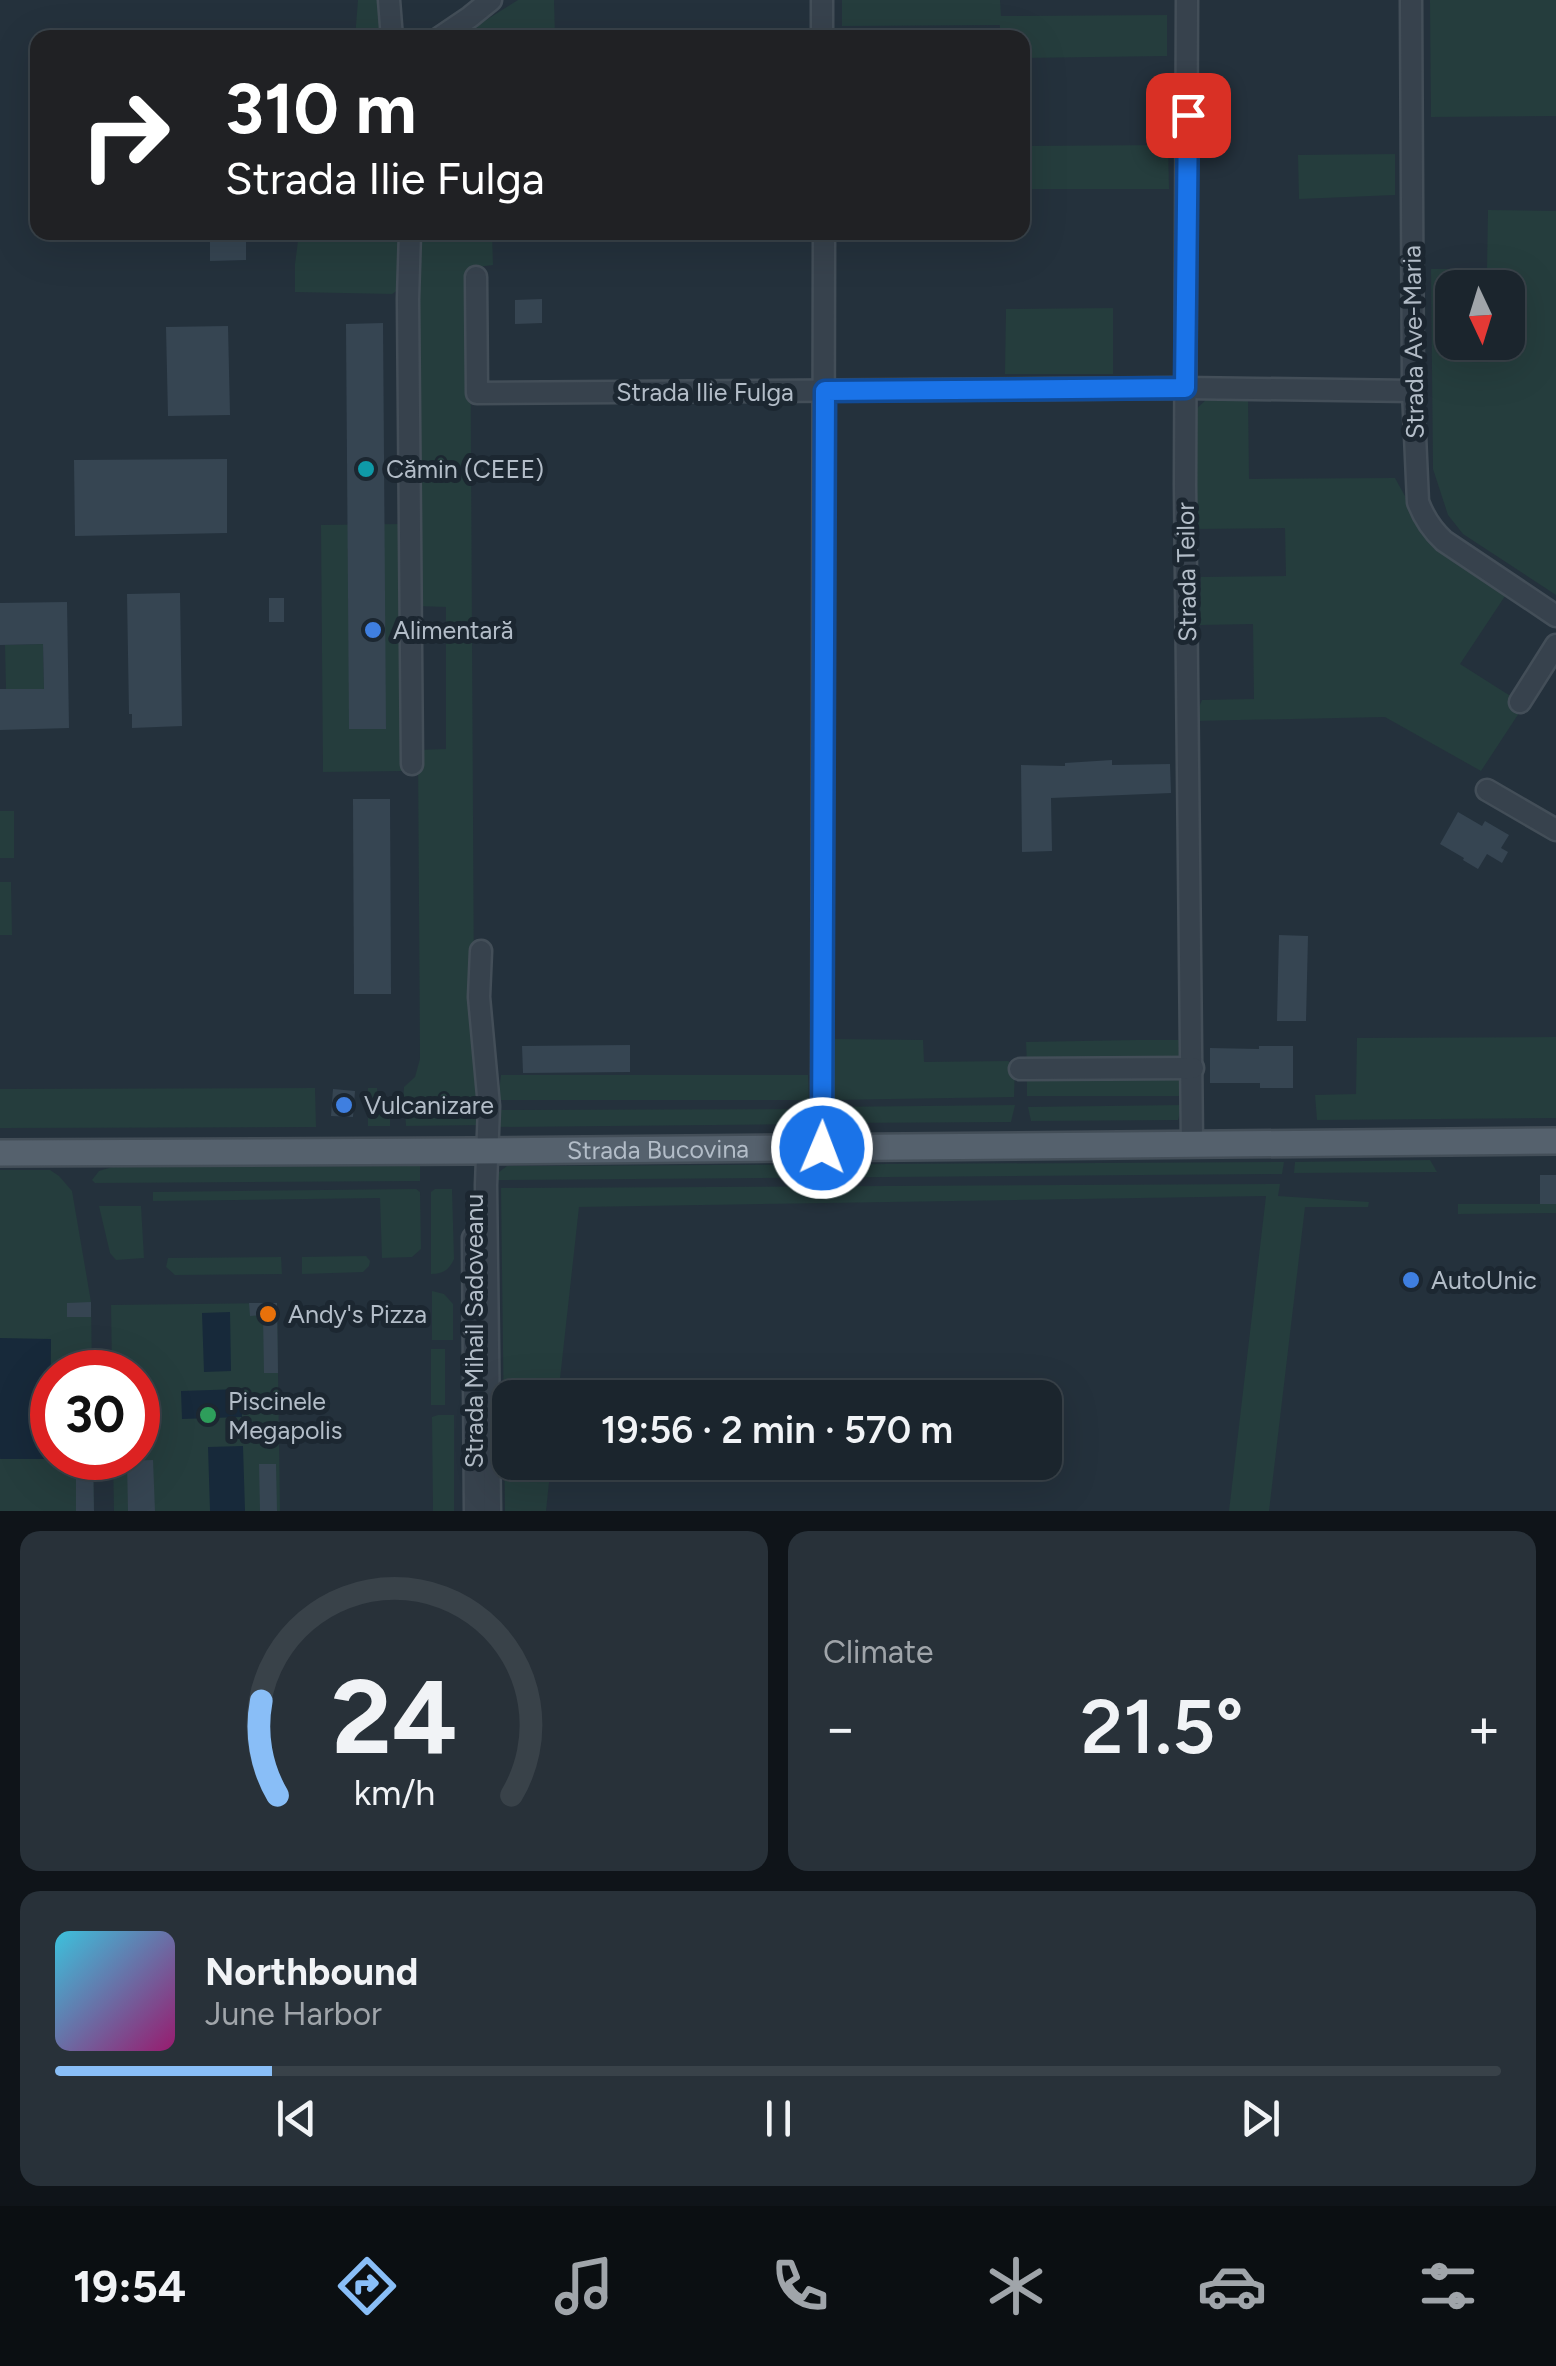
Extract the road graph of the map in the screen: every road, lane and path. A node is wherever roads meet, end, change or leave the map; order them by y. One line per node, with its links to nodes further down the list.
1 (389, 0): 6 (street)
2 (491, 0): 7 (street)
3 (822, 0): 8 (street)
4 (1187, 0): 12 (street, Strada Teilor)
5 (1410, 0): 14 (street, Strada Ave-Maria)
6 (391, 30)
7 (451, 30)
8 (822, 30)
9 (410, 240): 18 (street)
10 (824, 240): 13 (street)
11 (476, 277): 13 (street, Strada Ilie Fulga)
12 (1185, 388): 13 (street, Strada Ilie Fulga); 14 (street, Strada Ilie Fulga); 22 (street, Strada Teilor)
13 (825, 391): 26 (street)
14 (1413, 391): 15 (street, Strada Ave-Maria)
15 (1556, 616)
16 (1556, 645): 17 (street)
17 (1520, 702)
18 (412, 764)
19 (1487, 790): 20 (street)
20 (1556, 830)
21 (481, 951): 27 (street)
22 (1193, 1068): 23 (street); 25 (street, Strada Teilor)
23 (1020, 1069)
24 (1556, 1140): 25 (main road, Strada Bucovina)
25 (1192, 1144): 26 (main road, Strada Bucovina)
26 (822, 1148): 27 (main road, Strada Bucovina)
27 (480, 1151): 28 (main road, Strada Bucovina); 29 (street, Strada Mihail Sadoveanu); 30 (street, Strada Mihail Sadoveanu)
28 (0, 1153)
29 (476, 1511)
30 (490, 1511)

